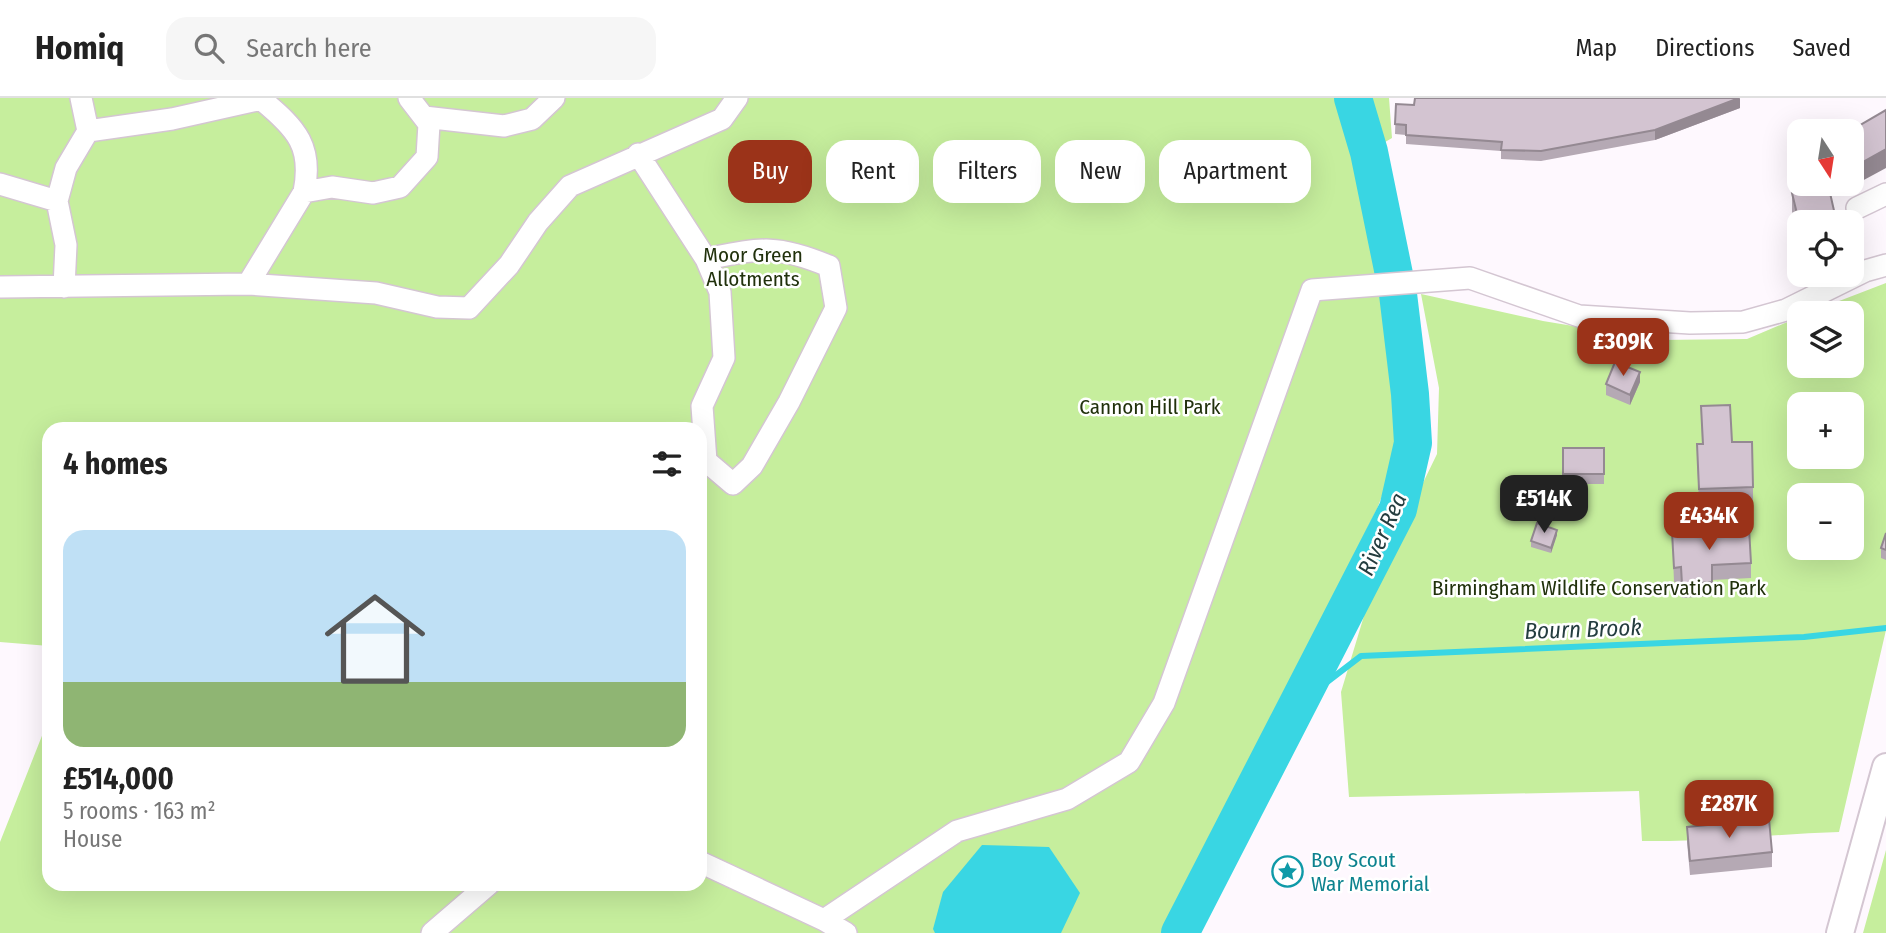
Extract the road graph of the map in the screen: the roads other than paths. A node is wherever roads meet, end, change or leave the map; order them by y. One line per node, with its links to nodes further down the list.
1 (81, 98): 7 (street)
2 (409, 98): 6 (street)
3 (554, 98): 6 (street)
4 (264, 99): 7 (street); 10 (street)
5 (735, 99): 8 (street)
6 (424, 117): 10 (street)
7 (88, 131): 12 (street)
8 (638, 154): 14 (street); 16 (street)
9 (0, 184): 12 (street)
10 (304, 192): 16 (street)
11 (1886, 194): 13 (street)
12 (57, 201): 18 (street)
13 (1857, 208)
14 (706, 259): 19 (street); 20 (street)
15 (1886, 265): 25 (street)
16 (248, 284): 18 (street)
17 (0, 287): 18 (street)
18 (64, 287)
19 (703, 422)
20 (707, 462)
21 (1886, 766): 22 (main road)
22 (1881, 811): 28 (main road)
23 (707, 865): 25 (street)
24 (481, 891): 26 (street)
25 (824, 920): 27 (street)
26 (432, 933)
27 (846, 933)
28 (1840, 933)

